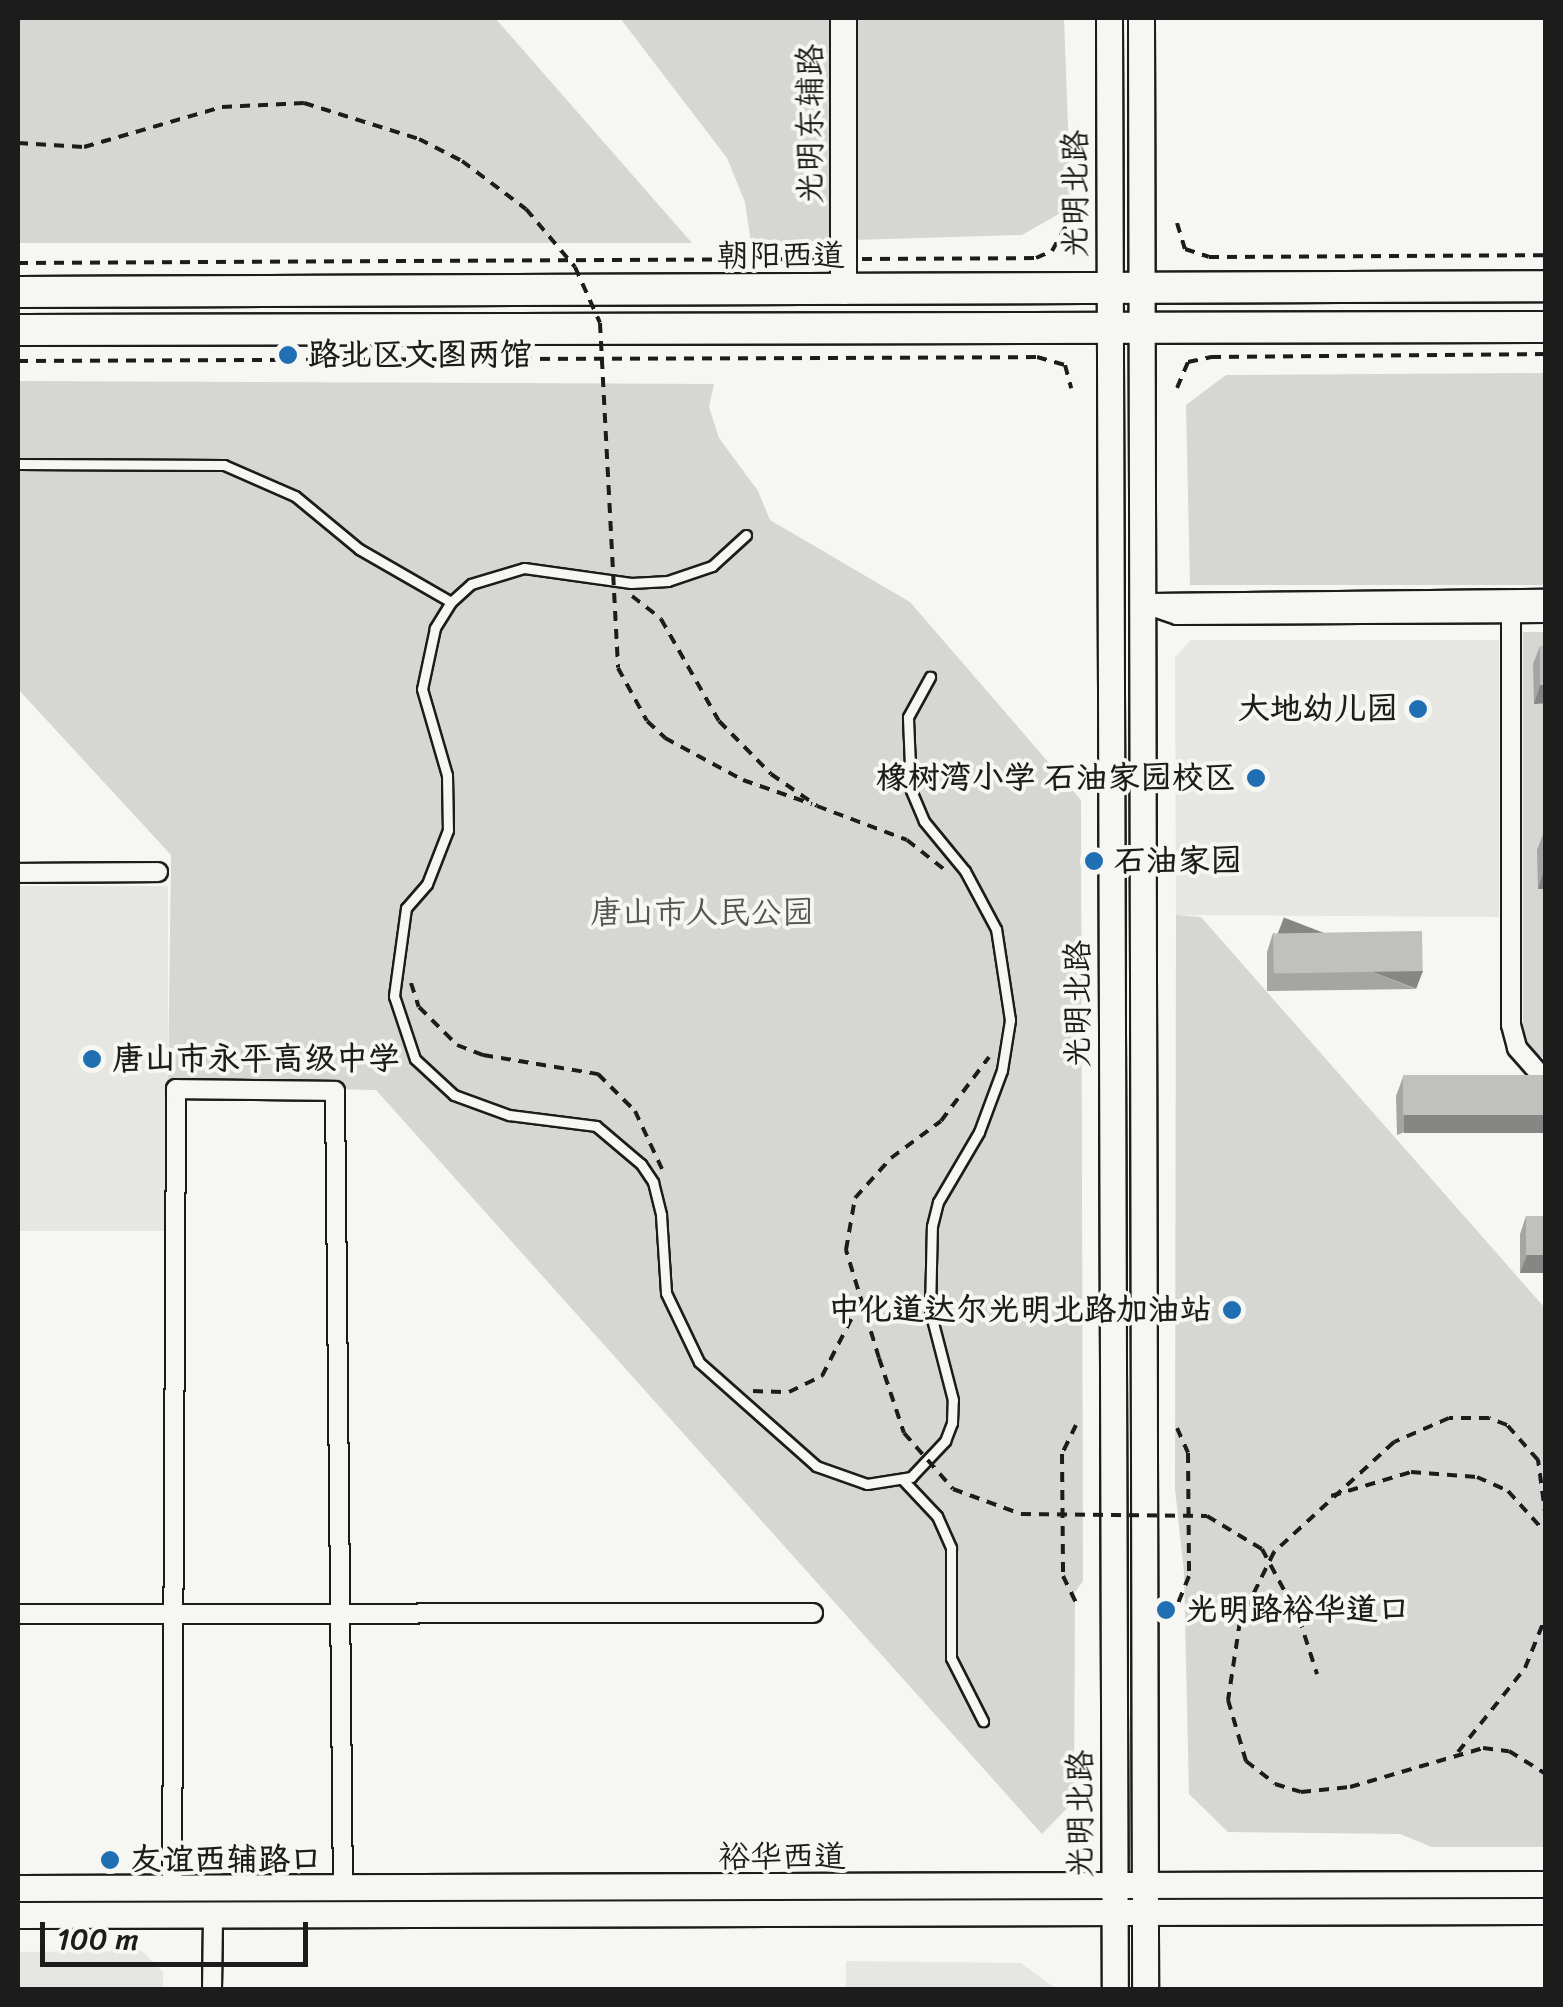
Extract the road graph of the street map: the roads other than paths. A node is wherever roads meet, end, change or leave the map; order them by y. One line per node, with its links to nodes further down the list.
1 (843, 18): 7 (main road, 光明东辅路)
2 (1108, 18): 5 (main road, 光明北路)
3 (1142, 18): 6 (main road, 光明北路)
4 (1546, 286): 6 (main road, 朝阳西道)
5 (1109, 289): 6 (main road, 朝阳西道); 7 (main road, 朝阳西道); 11 (main road, 光明北路)
6 (1142, 289): 12 (main road, 光明北路)
7 (843, 291): 8 (main road, 朝阳西道)
8 (18, 292)
9 (1546, 327): 12 (main road)
10 (18, 330): 11 (main road)
11 (1110, 330): 12 (main road); 34 (main road, 光明北路)
12 (1143, 330): 17 (main road, 光明北路)
13 (18, 464): 16 (lane)
14 (746, 535): 16 (lane)
15 (1546, 599): 17 (street)
16 (451, 602): 24 (lane)
17 (1145, 604): 19 (street); 35 (main road, 光明北路)
18 (1546, 612): 19 (street)
19 (1511, 613): 23 (street)
20 (930, 677): 24 (lane)
21 (158, 872): 22 (street)
22 (18, 873)
23 (1546, 1080)
24 (902, 1479): 29 (lane)
25 (18, 1614): 26 (street)
26 (173, 1614): 27 (street); 27 (street); 32 (street)
27 (340, 1614): 28 (street); 33 (street)
28 (813, 1614)
29 (983, 1722)
30 (1546, 1884): 35 (main road, 裕华西道)
31 (18, 1888): 32 (main road, 裕华西道)
32 (172, 1888): 33 (main road, 裕华西道)
33 (343, 1888): 34 (main road, 裕华西道)
34 (1114, 1901): 35 (main road, 裕华西道); 38 (main road, 裕华西道); 40 (main road, 光明北路)
35 (1144, 1901): 36 (main road, 裕华西道); 41 (main road, 光明北路)
36 (1546, 1911)
37 (18, 1914): 38 (main road, 裕华西道)
38 (213, 1915): 39 (street)
39 (212, 1990)
40 (1115, 1990)
41 (1145, 1990)

